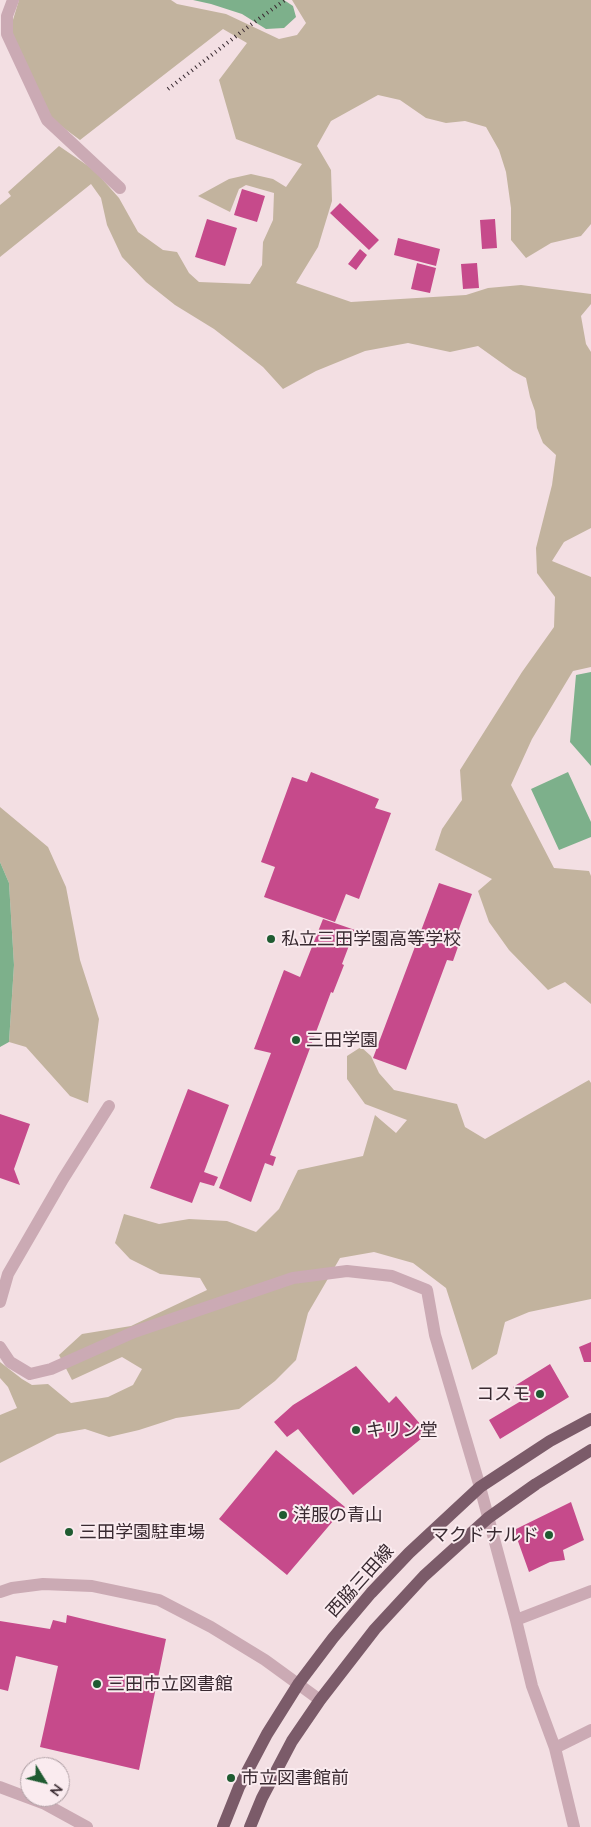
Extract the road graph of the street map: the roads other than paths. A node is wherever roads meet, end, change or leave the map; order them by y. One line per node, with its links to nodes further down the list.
1 (12, 0): 2 (street)
2 (120, 188)
3 (109, 1106): 4 (street)
4 (0, 1302)
5 (0, 1346): 8 (street)
6 (591, 1419): 8 (main road, 西脇三田線)
7 (591, 1450): 9 (main road)
8 (480, 1487): 9 (street); 13 (main road, 西脇三田線)
9 (488, 1518): 12 (street); 14 (main road)
10 (591, 1591): 12 (street)
11 (0, 1592): 13 (street)
12 (516, 1620): 16 (street)
13 (299, 1683): 14 (street); 19 (main road, 西脇三田線)
14 (320, 1700): 20 (main road)
15 (591, 1730): 16 (street)
16 (555, 1748): 21 (street)
17 (0, 1787): 18 (street)
18 (87, 1827)
19 (223, 1827)
20 (250, 1827)
21 (574, 1827)

